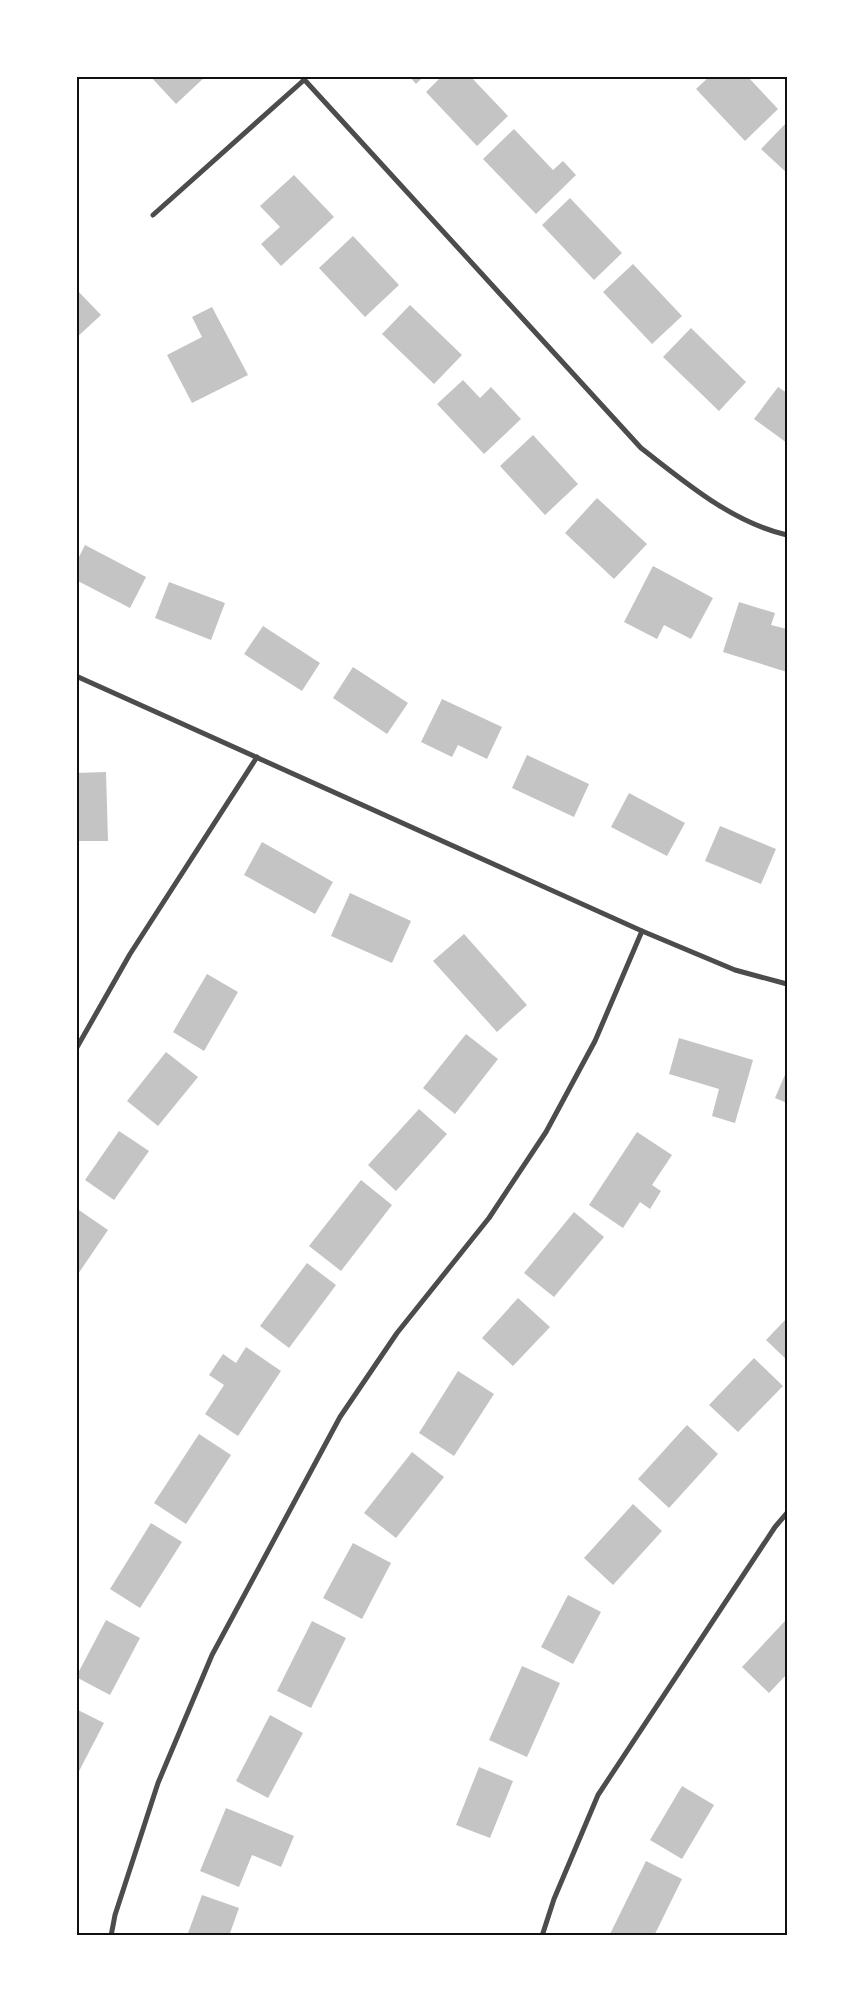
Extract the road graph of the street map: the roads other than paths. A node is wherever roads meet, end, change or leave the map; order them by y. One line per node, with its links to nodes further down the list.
1 (303, 78): 2 (street); 3 (street)
2 (153, 215)
3 (787, 535)
4 (76, 676): 5 (street)
5 (257, 757): 6 (street); 8 (street)
6 (642, 931): 7 (street); 10 (street)
7 (787, 984)
8 (76, 1049)
9 (787, 1512): 11 (street)
10 (111, 1936)
11 (542, 1936)

